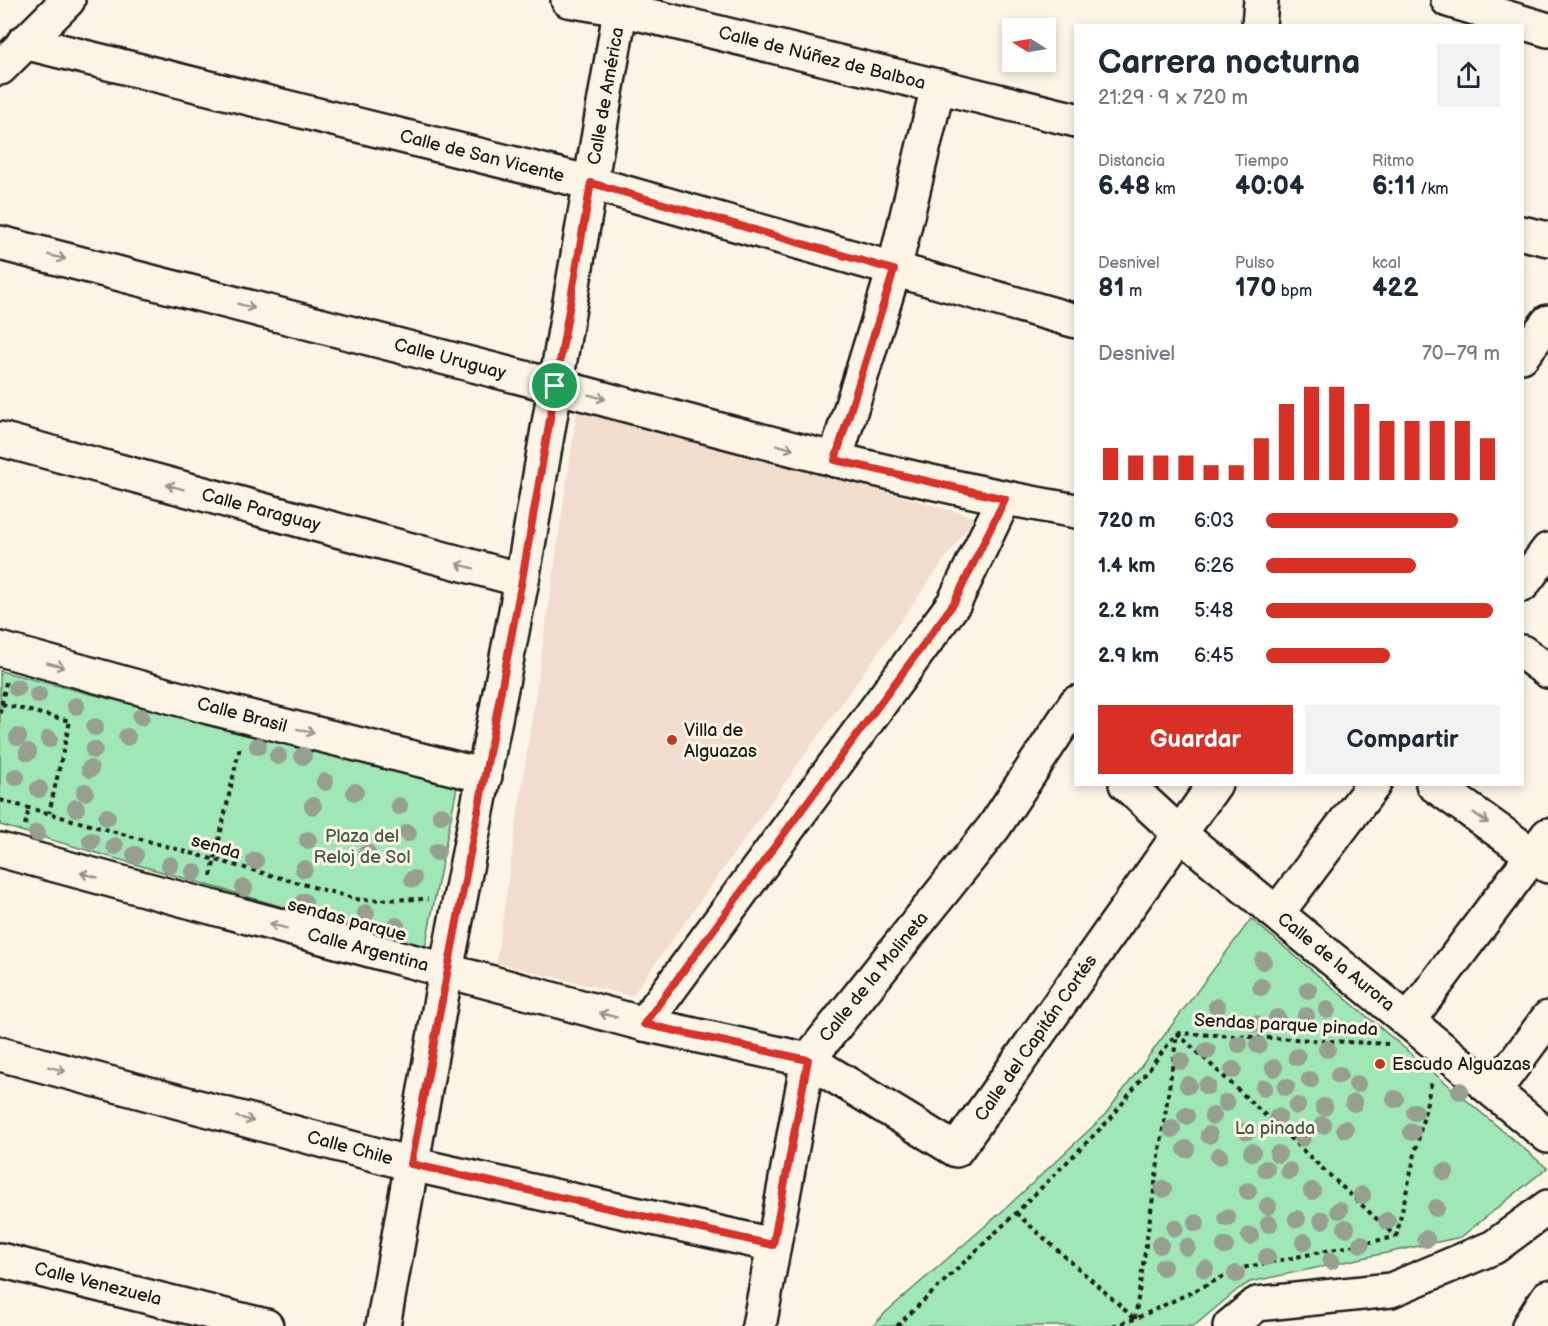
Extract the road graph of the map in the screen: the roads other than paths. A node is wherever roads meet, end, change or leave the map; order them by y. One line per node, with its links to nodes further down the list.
1 (68, 0): 8 (street)
2 (568, 0): 5 (street, Calle de Núñez de Balboa)
3 (1261, 0): 6 (street)
4 (1449, 0): 7 (street)
5 (622, 5): 10 (street, Calle de Núñez de Balboa); 12 (street, Calle de América)
6 (1258, 24)
7 (1548, 30)
8 (24, 42): 9 (street); 12 (street, Calle de San Vicente)
9 (0, 68)
10 (938, 86): 11 (street, Calle de Núñez de Balboa); 16 (street)
11 (1074, 120)
12 (591, 183): 16 (street, Calle de San Vicente); 20 (street, Calle de América)
13 (1524, 233): 14 (street)
14 (1548, 239)
15 (0, 243): 20 (street, Calle Uruguay, one-way to 20)
16 (894, 270): 17 (street, Calle de San Vicente); 22 (street)
17 (1074, 320)
18 (1548, 322): 19 (street)
19 (1524, 353)
20 (555, 386): 22 (street, Calle Uruguay, one-way to 22); 26 (street, Calle de América)
21 (0, 439): 26 (street, Calle Paraguay, one-way to 21)
22 (835, 460): 23 (street, Calle Uruguay)
23 (1005, 499): 24 (street, Calle Uruguay); 43 (street)
24 (1074, 511)
25 (1548, 550): 27 (street)
26 (522, 580): 32 (street, Calle de América)
27 (1524, 582)
28 (0, 649): 32 (street, Calle Brasil, one-way to 32)
29 (1524, 653): 30 (street)
30 (1548, 671)
31 (1071, 722): 46 (street, Calle de la Molineta)
32 (484, 776): 41 (street, Calle de América)
33 (1128, 786): 37 (street, Calle de la Aurora)
34 (1214, 786): 37 (street, Calle del Capitán Cortés)
35 (1372, 786): 40 (street)
36 (1436, 786): 39 (street, one-way to 39)
37 (1180, 834): 40 (street, Calle de la Aurora); 46 (street, Calle del Capitán Cortés)
38 (0, 850): 41 (street, Calle Argentina, one-way to 38)
39 (1543, 852): 44 (street)
40 (1277, 913): 44 (street, Calle de la Aurora)
41 (446, 971): 43 (street, Calle Argentina, one-way to 41); 49 (street, Calle de América)
42 (1548, 1018): 47 (street)
43 (644, 1024): 46 (street, Calle Argentina)
44 (1400, 1033): 47 (street, Calle de la Aurora)
45 (0, 1054): 49 (street, Calle Chile, one-way to 49)
46 (808, 1060): 51 (street, Calle de la Molineta)
47 (1494, 1091): 48 (street, Calle de la Aurora)
48 (1548, 1136)
49 (411, 1164): 51 (street, Calle Chile); 55 (street, Calle de América)
50 (1548, 1208): 57 (street)
51 (773, 1245): 56 (street, Calle de la Molineta)
52 (0, 1260): 54 (street, Calle Venezuela)
53 (1548, 1297): 58 (street)
54 (266, 1326)
55 (383, 1326)
56 (759, 1326)
57 (1230, 1326)
58 (1529, 1326)

